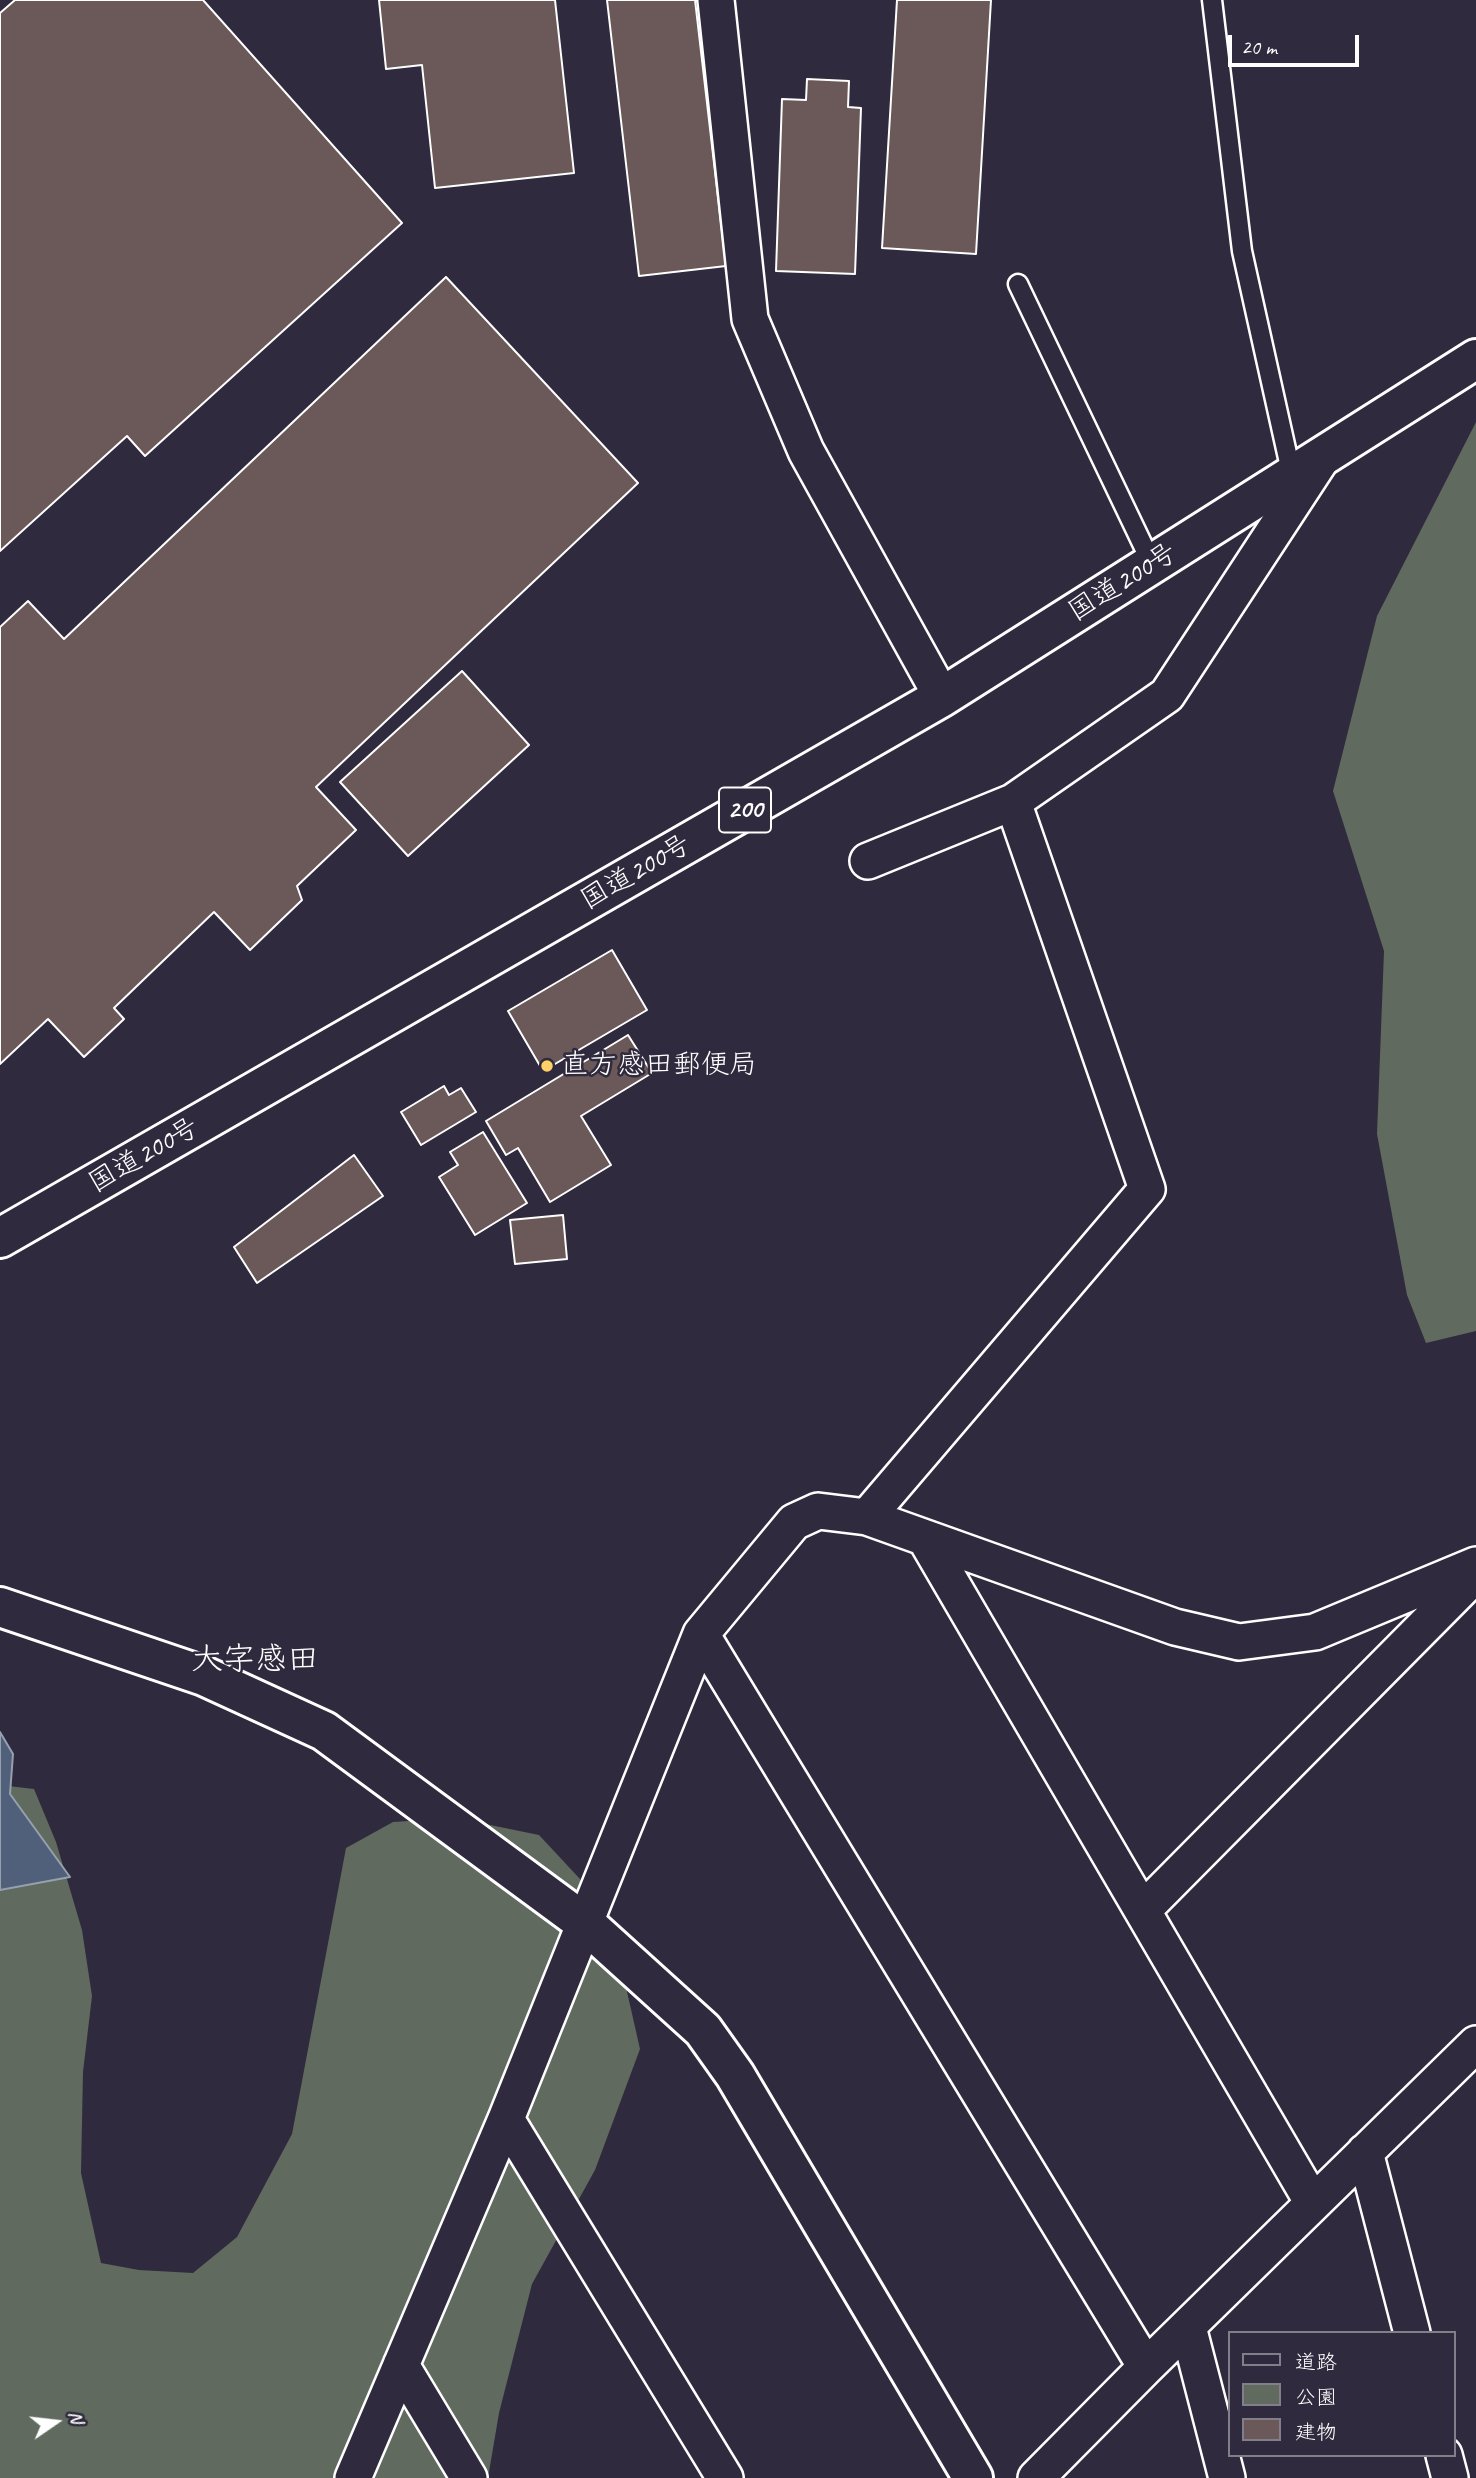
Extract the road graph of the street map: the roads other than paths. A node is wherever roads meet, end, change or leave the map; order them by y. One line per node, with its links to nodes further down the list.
1 (716, 0): 8 (street)
2 (1212, 0): 6 (lane)
3 (1018, 284): 7 (lane)
4 (1476, 359): 5 (main road, 国道200号 / 200)
5 (1324, 455): 6 (main road, 国道200号 / 200); 9 (street)
6 (1293, 476): 7 (main road, 国道200号 / 200)
7 (1152, 564): 8 (main road, 国道200号 / 200)
8 (942, 697): 11 (main road, 国道200号 / 200)
9 (1013, 802): 10 (street); 12 (street)
10 (868, 861)
11 (0, 1238)
12 (867, 1517): 13 (street); 17 (street)
13 (925, 1538): 14 (street); 18 (street)
14 (1476, 1565)
15 (1476, 1574): 18 (street)
16 (0, 1607): 19 (main road)
17 (701, 1634): 19 (street); 27 (street)
18 (1143, 1910): 23 (street)
19 (586, 1924): 21 (street); 32 (main road)
20 (1476, 2044): 22 (street)
21 (506, 2119): 26 (street); 31 (street)
22 (1365, 2152): 23 (street); 25 (street)
23 (1313, 2203): 24 (street)
24 (1188, 2327): 27 (street); 34 (street)
25 (1411, 2331)
26 (401, 2365): 29 (street); 30 (street)
27 (1146, 2367): 33 (street)
28 (1445, 2457): 35 (street)
29 (353, 2478)
30 (469, 2478)
31 (725, 2478)
32 (973, 2478)
33 (1036, 2478)
34 (1227, 2478)
35 (1450, 2478)

